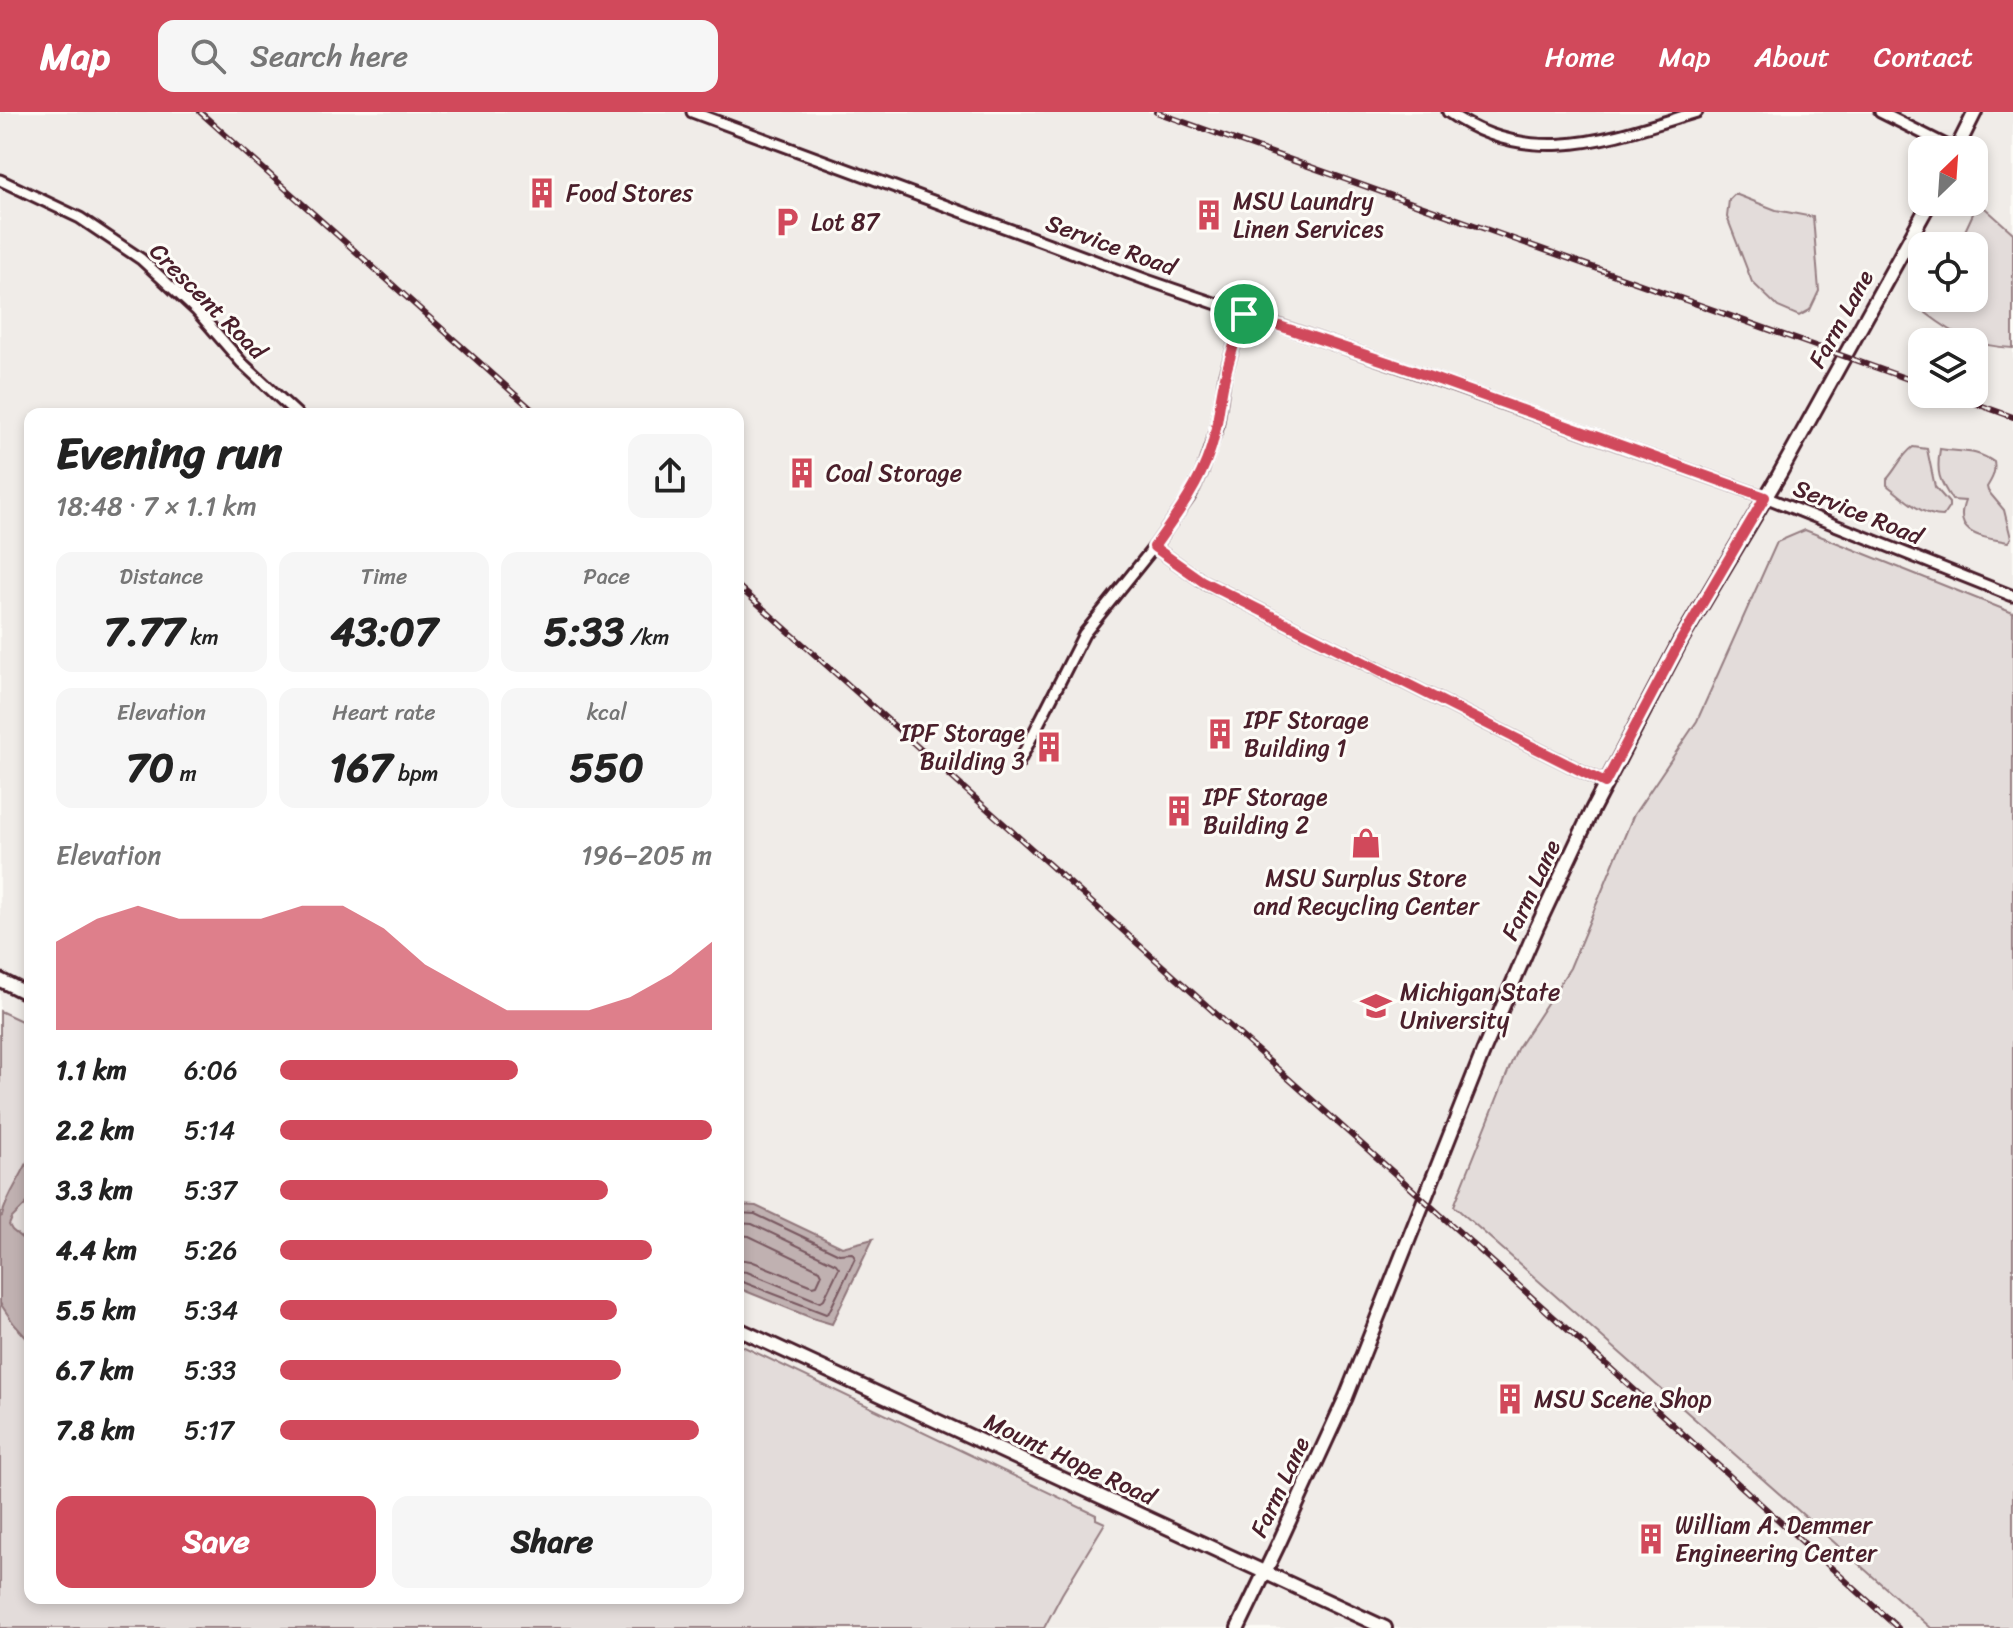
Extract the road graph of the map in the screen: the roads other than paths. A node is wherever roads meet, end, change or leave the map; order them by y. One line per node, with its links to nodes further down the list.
1 (692, 112): 10 (street, Service Road)
2 (1448, 112): 3 (street)
3 (1697, 112)
4 (1880, 112): 6 (street)
5 (1975, 112): 7 (street)
6 (1928, 136)
7 (1963, 136)
8 (0, 180): 11 (street, Crescent Road)
9 (1922, 216): 12 (street, Farm Lane)
10 (1244, 314): 12 (street, Service Road); 13 (street)
11 (291, 408)
12 (1765, 497): 14 (street, Service Road); 16 (street, Farm Lane)
13 (1154, 547): 15 (street); 16 (street)
14 (2013, 596)
15 (1018, 764)
16 (1605, 783): 20 (street, Farm Lane)
17 (0, 980): 18 (street)
18 (24, 992)
19 (744, 1332): 20 (street, Mount Hope Road)
20 (1265, 1573): 21 (street, Farm Lane); 22 (street, Mount Hope Road)
21 (1238, 1628)
22 (1385, 1628)

